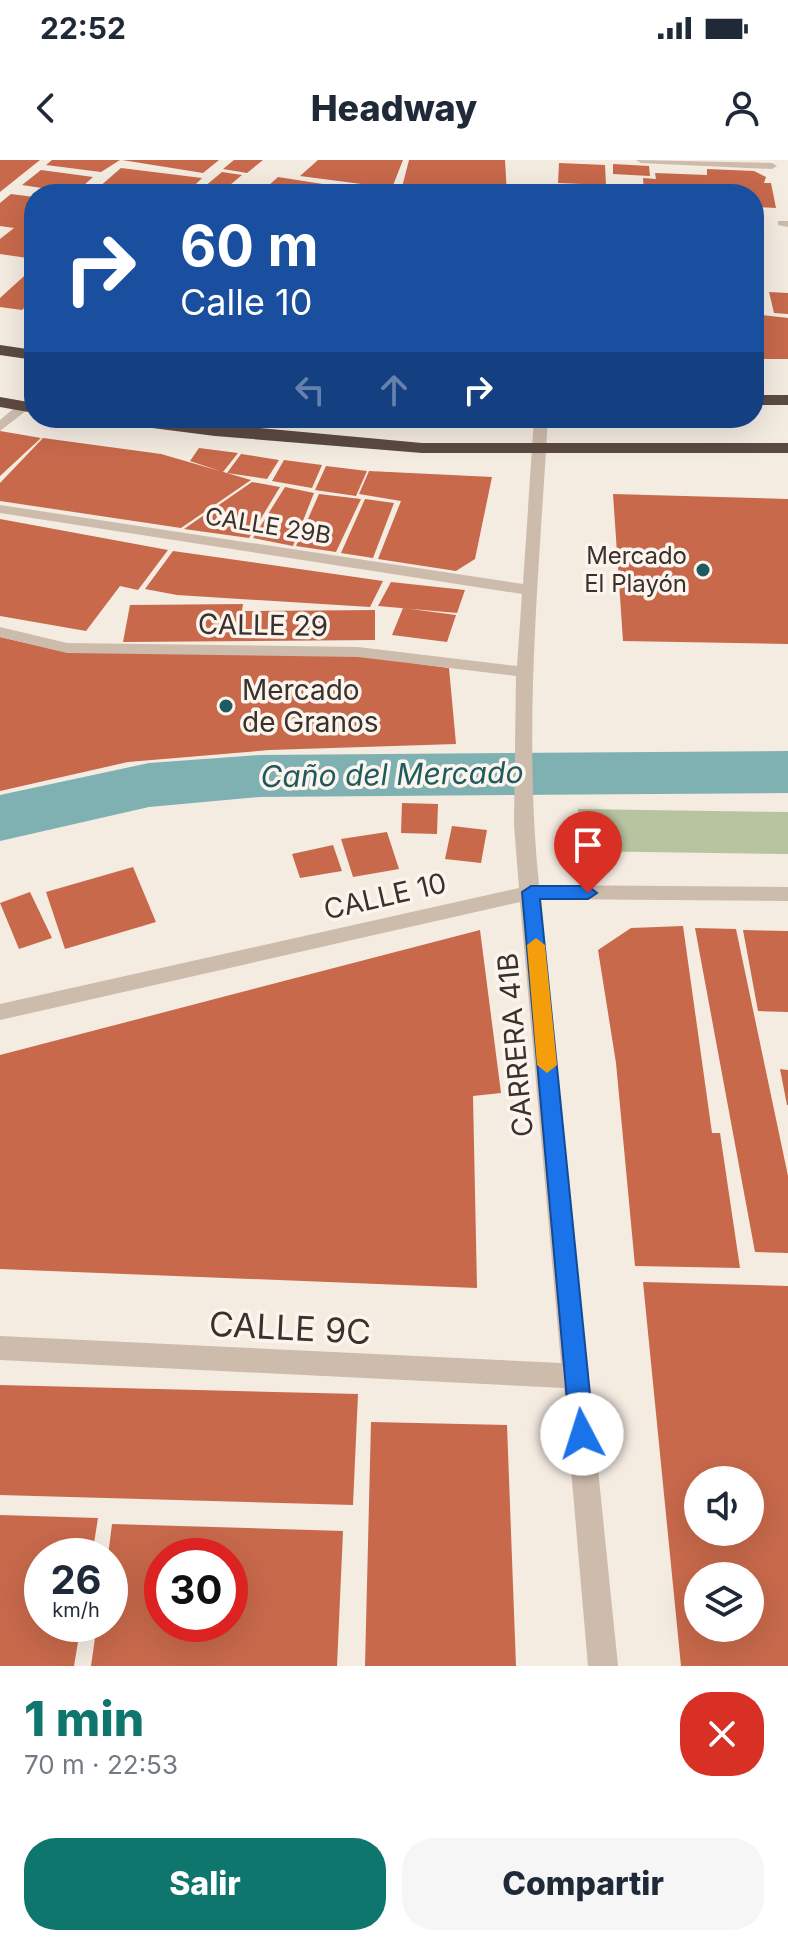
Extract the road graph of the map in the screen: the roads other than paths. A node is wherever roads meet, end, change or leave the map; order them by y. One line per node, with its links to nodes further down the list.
1 (641, 160): 2 (street)
2 (772, 166)
3 (0, 350): 4 (highway)
4 (24, 354)
5 (764, 400): 6 (highway)
6 (788, 400)
7 (0, 402): 8 (highway)
8 (24, 406)
9 (24, 410): 10 (street)
10 (0, 427)
11 (191, 428): 13 (highway)
12 (541, 428): 13 (street, CARRERA 41B)
13 (541, 448): 14 (highway); 16 (street, CARRERA 41B)
14 (788, 448)
15 (0, 509): 16 (street, CALLE 29B)
16 (528, 590): 18 (street, CARRERA 41B)
17 (0, 632): 18 (street, CALLE 29)
18 (525, 672): 19 (street, CARRERA 41B)
19 (531, 892): 20 (street, CALLE 10); 21 (street, CALLE 10); 23 (street, CARRERA 41B)
20 (788, 894)
21 (0, 1012)
22 (0, 1348): 23 (street, CALLE 9C)
23 (577, 1376): 24 (street, CARRERA 41B)
24 (603, 1666)

